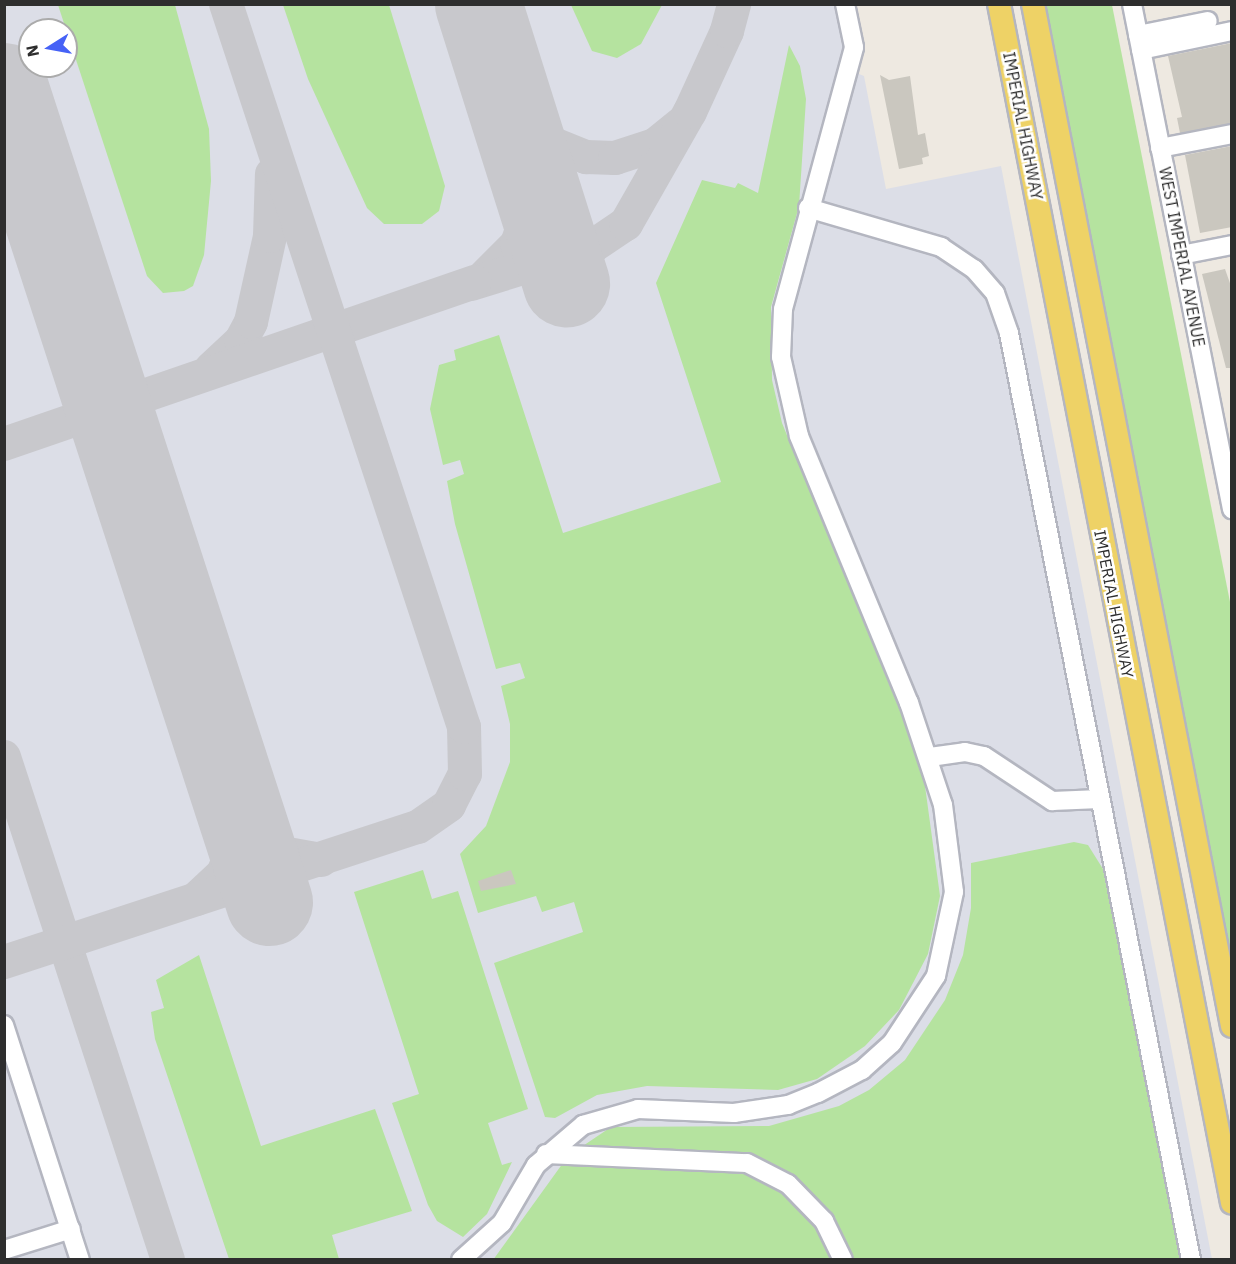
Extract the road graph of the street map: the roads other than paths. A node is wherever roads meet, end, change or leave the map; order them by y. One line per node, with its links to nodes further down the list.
1 (845, 4): 10 (street)
2 (999, 4): 19 (main road, IMPERIAL HIGHWAY)
3 (1033, 4): 17 (main road, IMPERIAL HIGHWAY)
4 (1132, 4): 7 (street, WEST IMPERIAL AVENUE)
5 (1208, 21): 7 (street)
6 (1232, 31): 7 (street)
7 (1139, 42): 9 (street, WEST IMPERIAL AVENUE)
8 (1232, 134): 9 (street)
9 (1160, 148): 12 (street, WEST IMPERIAL AVENUE)
10 (808, 207): 14 (street); 15 (street)
11 (1232, 245): 12 (street)
12 (1181, 255): 13 (street, WEST IMPERIAL AVENUE)
13 (1232, 509)
14 (930, 758): 15 (street); 18 (street)
15 (1100, 799): 26 (street)
16 (4, 1025): 21 (street)
17 (1232, 1026)
18 (546, 1154): 24 (street); 25 (street)
19 (1228, 1171): 20 (main road, IMPERIAL HIGHWAY)
20 (1232, 1203)
21 (71, 1229): 22 (street); 23 (street)
22 (4, 1250)
23 (80, 1260)
24 (461, 1260)
25 (843, 1260)
26 (1191, 1260)

